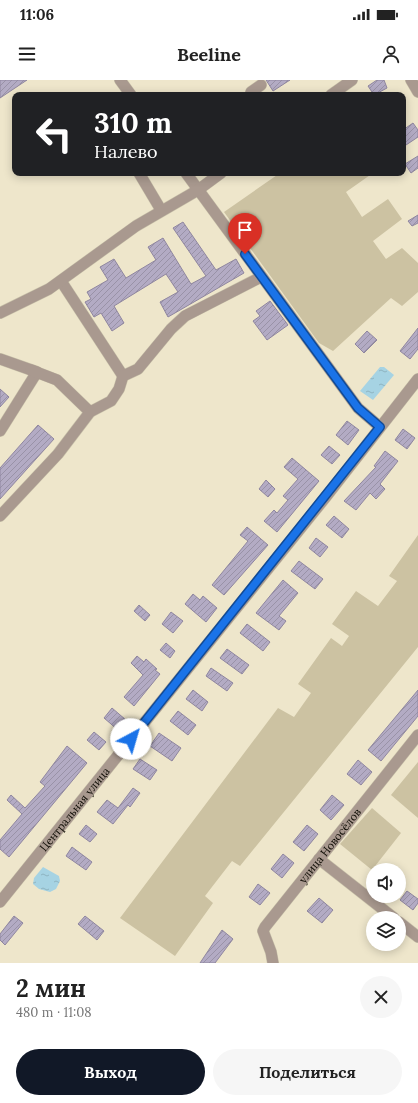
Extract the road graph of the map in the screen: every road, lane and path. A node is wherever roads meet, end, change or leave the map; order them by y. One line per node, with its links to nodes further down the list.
1 (120, 80): 5 (street)
2 (352, 80): 7 (street)
3 (410, 80): 8 (street)
4 (261, 85): 6 (street)
5 (129, 92)
6 (251, 92)
7 (335, 92)
8 (418, 92)
9 (141, 176): 13 (street)
10 (188, 176): 12 (street)
11 (217, 176): 12 (street)
12 (198, 190): 13 (street); 14 (street)
13 (160, 210): 15 (street)
14 (261, 277): 19 (street); 22 (street)
15 (61, 281): 16 (street); 19 (street)
16 (0, 313)
17 (0, 359): 18 (street)
18 (37, 372): 21 (street); 23 (street)
19 (123, 376): 21 (street)
20 (418, 378): 22 (street, Центральная улица)
21 (90, 412): 24 (street)
22 (380, 427): 27 (street, Центральная улица)
23 (0, 431)
24 (0, 516)
25 (418, 735): 26 (street, улица Новосёлов)
26 (319, 859): 28 (street); 31 (street, улица Новосёлов)
27 (0, 902)
28 (385, 911)
29 (406, 928): 30 (street)
30 (418, 937)
31 (273, 963)

